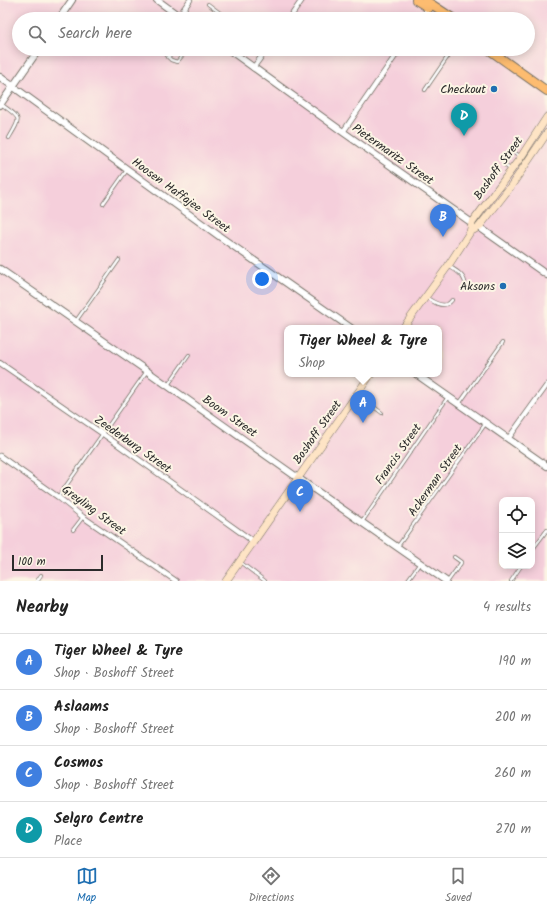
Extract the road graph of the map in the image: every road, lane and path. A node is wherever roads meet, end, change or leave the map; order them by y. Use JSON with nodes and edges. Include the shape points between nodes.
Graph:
{"nodes":[{"id":1,"x":72,"y":0,"type":"edge"},
{"id":2,"x":157,"y":0,"type":"edge"},
{"id":3,"x":190,"y":0,"type":"edge"},
{"id":4,"x":302,"y":0,"type":"edge"},
{"id":5,"x":416,"y":0,"type":"edge"},
{"id":6,"x":208,"y":4,"type":"dead end"},
{"id":7,"x":428,"y":4,"type":"edge"},
{"id":8,"x":64,"y":12,"type":"edge"},
{"id":9,"x":172,"y":12,"type":"edge"},
{"id":10,"x":183,"y":12,"type":"edge"},
{"id":11,"x":219,"y":12,"type":"edge"},
{"id":12,"x":293,"y":12,"type":"edge"},
{"id":13,"x":437,"y":12,"type":"edge"},
{"id":14,"x":442,"y":12,"type":"edge"},
{"id":15,"x":34,"y":56,"type":"edge"},
{"id":16,"x":182,"y":56,"type":"edge"},
{"id":17,"x":237,"y":56,"type":"edge"},
{"id":18,"x":262,"y":56,"type":"edge"},
{"id":19,"x":395,"y":56,"type":"edge"},
{"id":20,"x":448,"y":56,"type":"edge"},
{"id":21,"x":498,"y":56,"type":"edge"},
{"id":22,"x":507,"y":56,"type":"edge"},
{"id":23,"x":168,"y":57,"type":"edge"},
{"id":24,"x":253,"y":68,"type":"junction"},
{"id":25,"x":0,"y":77,"type":"edge"},
{"id":26,"x":547,"y":84,"type":"edge"},
{"id":27,"x":13,"y":86,"type":"junction"},
{"id":28,"x":425,"y":90,"type":"dead end"},
{"id":29,"x":547,"y":91,"type":"edge"},
{"id":30,"x":0,"y":104,"type":"edge"},
{"id":31,"x":547,"y":117,"type":"edge"},
{"id":32,"x":343,"y":132,"type":"junction"},
{"id":33,"x":547,"y":133,"type":"edge"},
{"id":34,"x":9,"y":138,"type":"dead end"},
{"id":35,"x":512,"y":151,"type":"dead end"},
{"id":36,"x":521,"y":156,"type":"junction"},
{"id":37,"x":127,"y":169,"type":"junction"},
{"id":38,"x":103,"y":204,"type":"dead end"},
{"id":39,"x":475,"y":225,"type":"junction"},
{"id":40,"x":119,"y":260,"type":"dead end"},
{"id":41,"x":448,"y":266,"type":"junction"},
{"id":42,"x":0,"y":268,"type":"edge"},
{"id":43,"x":547,"y":275,"type":"edge"},
{"id":44,"x":465,"y":282,"type":"dead end"},
{"id":45,"x":425,"y":297,"type":"junction"},
{"id":46,"x":452,"y":300,"type":"dead end"},
{"id":47,"x":76,"y":321,"type":"junction"},
{"id":48,"x":347,"y":325,"type":"edge"},
{"id":49,"x":405,"y":325,"type":"edge"},
{"id":50,"x":503,"y":342,"type":"dead end"},
{"id":51,"x":189,"y":355,"type":"dead end"},
{"id":52,"x":0,"y":363,"type":"edge"},
{"id":53,"x":147,"y":371,"type":"junction"},
{"id":54,"x":369,"y":377,"type":"edge"},
{"id":55,"x":420,"y":377,"type":"edge"},
{"id":56,"x":168,"y":385,"type":"junction"},
{"id":57,"x":547,"y":385,"type":"edge"},
{"id":58,"x":357,"y":394,"type":"junction"},
{"id":59,"x":448,"y":397,"type":"junction"},
{"id":60,"x":459,"y":404,"type":"junction"},
{"id":61,"x":382,"y":413,"type":"dead end"},
{"id":62,"x":486,"y":423,"type":"junction"},
{"id":63,"x":103,"y":434,"type":"junction"},
{"id":64,"x":508,"y":439,"type":"junction"},
{"id":65,"x":0,"y":456,"type":"edge"},
{"id":66,"x":547,"y":466,"type":"edge"},
{"id":67,"x":298,"y":478,"type":"junction"},
{"id":68,"x":58,"y":497,"type":"junction"},
{"id":69,"x":83,"y":516,"type":"junction"},
{"id":70,"x":362,"y":522,"type":"junction"},
{"id":71,"x":73,"y":530,"type":"dead end"},
{"id":72,"x":547,"y":530,"type":"edge"},
{"id":73,"x":254,"y":542,"type":"junction"},
{"id":74,"x":535,"y":546,"type":"edge"},
{"id":75,"x":398,"y":547,"type":"junction"},
{"id":76,"x":454,"y":557,"type":"dead end"},
{"id":77,"x":240,"y":562,"type":"junction"},
{"id":78,"x":420,"y":563,"type":"junction"},
{"id":79,"x":520,"y":569,"type":"edge"},
{"id":80,"x":41,"y":575,"type":"dead end"},
{"id":81,"x":37,"y":581,"type":"edge"},
{"id":82,"x":176,"y":581,"type":"edge"},
{"id":83,"x":226,"y":581,"type":"edge"},
{"id":84,"x":265,"y":581,"type":"edge"},
{"id":85,"x":407,"y":581,"type":"edge"},
{"id":86,"x":447,"y":581,"type":"edge"},
{"id":87,"x":511,"y":581,"type":"edge"}],
"edges":[{"from":1,"to":8,"type":"street"},
{"from":2,"to":9,"type":"street"},
{"from":3,"to":10,"type":"street"},
{"from":4,"to":12,"type":"street"},
{"from":5,"to":7,"type":"main road"},
{"from":6,"to":11,"type":"lane"},
{"from":7,"to":13,"type":"main road"},
{"from":7,"to":14,"type":"main road"},
{"from":15,"to":27,"type":"street"},
{"from":16,"to":23,"type":"lane","via":[[177,62]]},
{"from":17,"to":24,"type":"street","name":"Pietermaritz Street"},
{"from":18,"to":24,"type":"street"},
{"from":19,"to":32,"type":"street"},
{"from":20,"to":28,"type":"lane"},
{"from":21,"to":29,"type":"main road"},
{"from":22,"to":26,"type":"main road"},
{"from":24,"to":32,"type":"street","name":"Pietermaritz Street"},
{"from":25,"to":27,"type":"street","name":"Hoosen Haffajee Street"},
{"from":27,"to":30,"type":"street"},
{"from":27,"to":37,"type":"street","name":"Hoosen Haffajee Street"},
{"from":30,"to":34,"type":"lane","via":[[18,118],[18,124]]},
{"from":31,"to":36,"type":"main road","name":"Boshoff Street"},
{"from":32,"to":39,"type":"street","name":"Pietermaritz Street"},
{"from":33,"to":39,"type":"main road","name":"Boshoff Street","via":[[511,186]]},
{"from":35,"to":36,"type":"lane"},
{"from":36,"to":39,"type":"main road","name":"Boshoff Street","via":[[508,168]]},
{"from":37,"to":38,"type":"lane"},
{"from":37,"to":48,"type":"street","name":"Hoosen Haffajee Street"},
{"from":39,"to":41,"type":"main road","name":"Boshoff Street"},
{"from":39,"to":43,"type":"street","name":"Pietermaritz Street"},
{"from":40,"to":47,"type":"lane"},
{"from":41,"to":44,"type":"lane","via":[[461,274]]},
{"from":41,"to":45,"type":"main road","name":"Boshoff Street"},
{"from":42,"to":47,"type":"street","name":"Boom Street"},
{"from":45,"to":46,"type":"lane","via":[[441,305]]},
{"from":45,"to":49,"type":"main road","name":"Boshoff Street"},
{"from":47,"to":53,"type":"street","name":"Boom Street"},
{"from":50,"to":60,"type":"lane"},
{"from":51,"to":56,"type":"lane"},
{"from":52,"to":63,"type":"street","name":"Zeederburg Street"},
{"from":53,"to":56,"type":"street","name":"Boom Street"},
{"from":53,"to":63,"type":"lane"},
{"from":54,"to":58,"type":"main road","name":"Boshoff Street"},
{"from":55,"to":59,"type":"street"},
{"from":56,"to":67,"type":"street","name":"Boom Street"},
{"from":57,"to":64,"type":"street"},
{"from":58,"to":61,"type":"lane"},
{"from":58,"to":67,"type":"main road","name":"Boshoff Street"},
{"from":59,"to":60,"type":"street"},
{"from":59,"to":70,"type":"lane","name":"Francis Street"},
{"from":60,"to":62,"type":"street"},
{"from":62,"to":64,"type":"street"},
{"from":62,"to":75,"type":"lane","name":"Ackerman Street"},
{"from":63,"to":68,"type":"lane"},
{"from":63,"to":73,"type":"street","name":"Zeederburg Street"},
{"from":64,"to":66,"type":"street"},
{"from":65,"to":68,"type":"street","name":"Greyling Street"},
{"from":67,"to":70,"type":"street","name":"Boom Street"},
{"from":67,"to":73,"type":"main road","name":"Boshoff Street"},
{"from":68,"to":69,"type":"street","name":"Greyling Street"},
{"from":69,"to":71,"type":"lane"},
{"from":69,"to":82,"type":"street","name":"Greyling Street"},
{"from":70,"to":75,"type":"street","name":"Boom Street"},
{"from":72,"to":74,"type":"lane"},
{"from":73,"to":77,"type":"main road","name":"Boshoff Street"},
{"from":75,"to":78,"type":"street","name":"Boom Street"},
{"from":76,"to":86,"type":"lane","via":[[461,563]]},
{"from":77,"to":83,"type":"main road","name":"Boshoff Street"},
{"from":77,"to":84,"type":"lane"},
{"from":78,"to":85,"type":"lane"},
{"from":78,"to":86,"type":"street","name":"Boom Street"},
{"from":79,"to":87,"type":"lane"},
{"from":80,"to":81,"type":"lane"}]}
